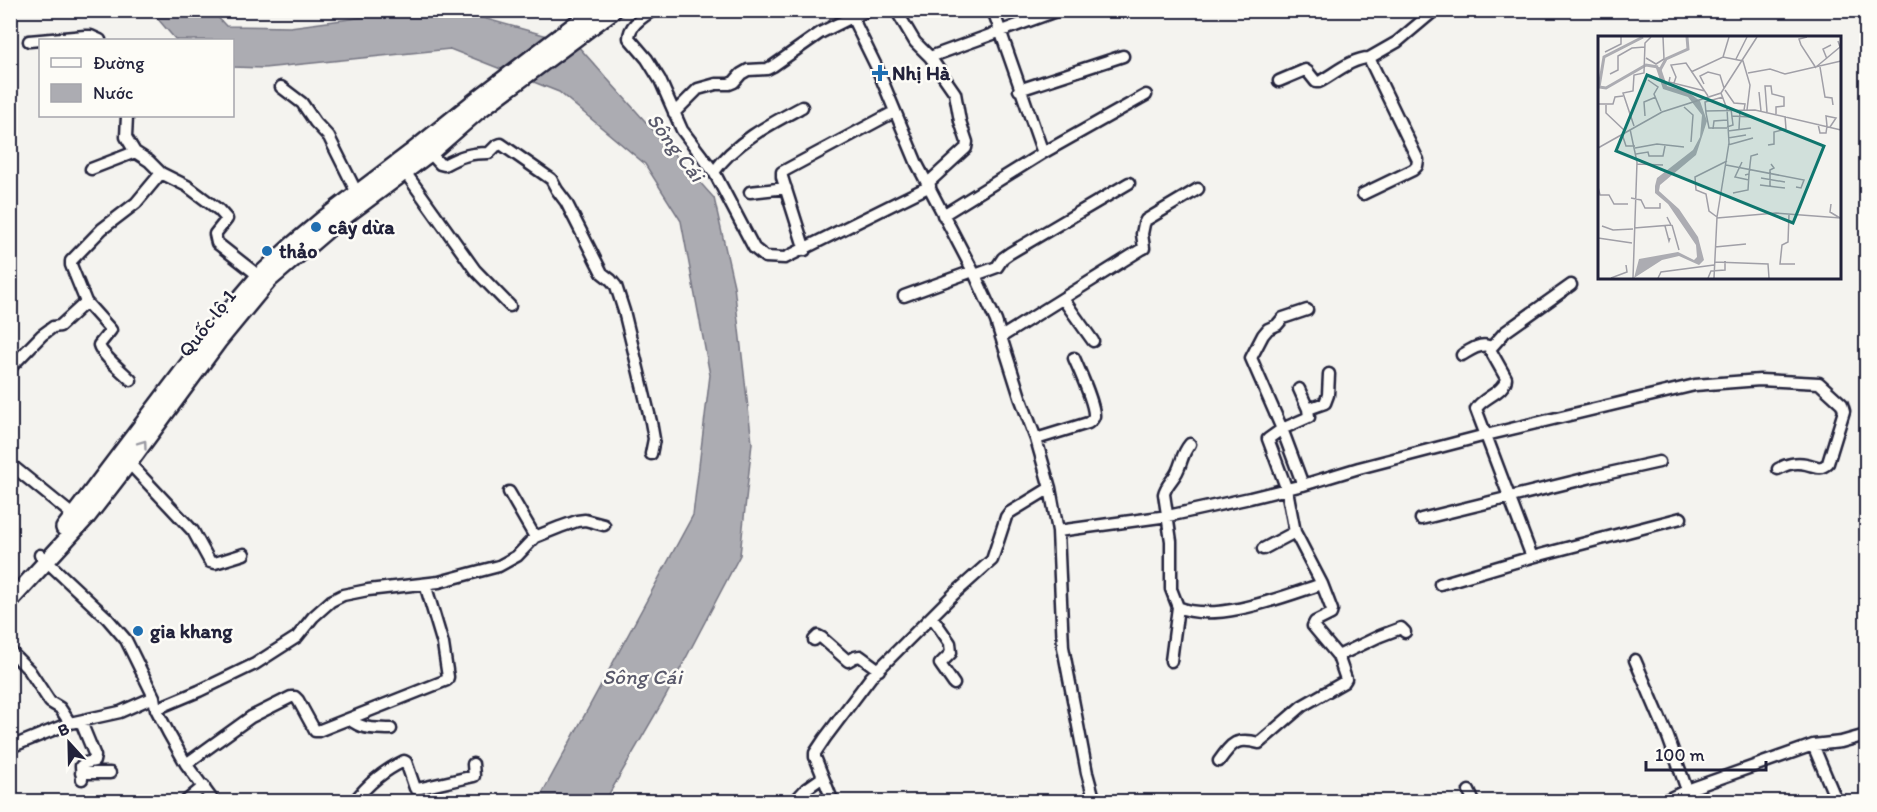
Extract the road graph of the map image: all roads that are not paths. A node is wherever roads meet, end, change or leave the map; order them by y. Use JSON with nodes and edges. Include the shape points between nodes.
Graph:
{"nodes":[{"id":1,"x":594,"y":10,"type":"edge"},
{"id":2,"x":614,"y":10,"type":"edge"},
{"id":3,"x":653,"y":10,"type":"edge"},
{"id":4,"x":870,"y":10,"type":"edge"},
{"id":5,"x":896,"y":10,"type":"edge"},
{"id":6,"x":993,"y":10,"type":"edge"},
{"id":7,"x":1059,"y":10,"type":"edge"},
{"id":8,"x":1435,"y":10,"type":"edge"},
{"id":9,"x":849,"y":14,"type":"edge"},
{"id":10,"x":1000,"y":32,"type":"junction"},
{"id":11,"x":51,"y":39,"type":"edge"},
{"id":12,"x":98,"y":39,"type":"edge"},
{"id":13,"x":39,"y":40,"type":"edge"},
{"id":14,"x":28,"y":41,"type":"dead end"},
{"id":15,"x":1123,"y":56,"type":"dead end"},
{"id":16,"x":930,"y":57,"type":"junction"},
{"id":17,"x":1369,"y":58,"type":"junction"},
{"id":18,"x":1279,"y":81,"type":"dead end"},
{"id":19,"x":281,"y":87,"type":"dead end"},
{"id":20,"x":1019,"y":90,"type":"junction"},
{"id":21,"x":1146,"y":95,"type":"dead end"},
{"id":22,"x":802,"y":107,"type":"dead end"},
{"id":23,"x":474,"y":108,"type":"junction"},
{"id":24,"x":894,"y":112,"type":"junction"},
{"id":25,"x":674,"y":113,"type":"junction"},
{"id":26,"x":127,"y":117,"type":"edge"},
{"id":27,"x":135,"y":152,"type":"junction"},
{"id":28,"x":430,"y":153,"type":"junction"},
{"id":29,"x":1043,"y":153,"type":"junction"},
{"id":30,"x":91,"y":169,"type":"dead end"},
{"id":31,"x":161,"y":172,"type":"junction"},
{"id":32,"x":405,"y":172,"type":"junction"},
{"id":33,"x":714,"y":172,"type":"junction"},
{"id":34,"x":1129,"y":183,"type":"dead end"},
{"id":35,"x":929,"y":184,"type":"junction"},
{"id":36,"x":786,"y":188,"type":"junction"},
{"id":37,"x":1198,"y":189,"type":"dead end"},
{"id":38,"x":750,"y":192,"type":"dead end"},
{"id":39,"x":357,"y":193,"type":"junction"},
{"id":40,"x":1363,"y":194,"type":"dead end"},
{"id":41,"x":943,"y":215,"type":"junction"},
{"id":42,"x":805,"y":250,"type":"junction"},
{"id":43,"x":974,"y":273,"type":"junction"},
{"id":44,"x":259,"y":276,"type":"junction"},
{"id":45,"x":1571,"y":285,"type":"dead end"},
{"id":46,"x":904,"y":296,"type":"dead end"},
{"id":47,"x":1063,"y":299,"type":"junction"},
{"id":48,"x":86,"y":302,"type":"junction"},
{"id":49,"x":510,"y":306,"type":"dead end"},
{"id":50,"x":1307,"y":310,"type":"dead end"},
{"id":51,"x":1001,"y":337,"type":"junction"},
{"id":52,"x":1093,"y":341,"type":"dead end"},
{"id":53,"x":1490,"y":349,"type":"junction"},
{"id":54,"x":1462,"y":355,"type":"dead end"},
{"id":55,"x":1074,"y":358,"type":"dead end"},
{"id":56,"x":10,"y":368,"type":"edge"},
{"id":57,"x":1329,"y":374,"type":"dead end"},
{"id":58,"x":131,"y":380,"type":"dead end"},
{"id":59,"x":1299,"y":389,"type":"dead end"},
{"id":60,"x":1308,"y":409,"type":"junction"},
{"id":61,"x":1282,"y":429,"type":"junction"},
{"id":62,"x":1486,"y":435,"type":"junction"},
{"id":63,"x":1036,"y":439,"type":"junction"},
{"id":64,"x":1190,"y":444,"type":"dead end"},
{"id":65,"x":651,"y":454,"type":"dead end"},
{"id":66,"x":1659,"y":462,"type":"dead end"},
{"id":67,"x":129,"y":463,"type":"junction"},
{"id":68,"x":10,"y":465,"type":"edge"},
{"id":69,"x":1778,"y":470,"type":"dead end"},
{"id":70,"x":1303,"y":486,"type":"junction"},
{"id":71,"x":1050,"y":488,"type":"junction"},
{"id":72,"x":1287,"y":490,"type":"junction"},
{"id":73,"x":509,"y":492,"type":"dead end"},
{"id":74,"x":1510,"y":498,"type":"junction"},
{"id":75,"x":74,"y":516,"type":"junction"},
{"id":76,"x":1168,"y":516,"type":"junction"},
{"id":77,"x":1680,"y":518,"type":"dead end"},
{"id":78,"x":1421,"y":519,"type":"dead end"},
{"id":79,"x":604,"y":525,"type":"dead end"},
{"id":80,"x":1058,"y":531,"type":"junction"},
{"id":81,"x":1295,"y":532,"type":"junction"},
{"id":82,"x":535,"y":537,"type":"junction"},
{"id":83,"x":1263,"y":549,"type":"dead end"},
{"id":84,"x":244,"y":554,"type":"dead end"},
{"id":85,"x":1532,"y":557,"type":"junction"},
{"id":86,"x":43,"y":558,"type":"junction"},
{"id":87,"x":425,"y":584,"type":"junction"},
{"id":88,"x":1322,"y":584,"type":"junction"},
{"id":89,"x":1440,"y":584,"type":"dead end"},
{"id":90,"x":10,"y":587,"type":"edge"},
{"id":91,"x":10,"y":601,"type":"edge"},
{"id":92,"x":1178,"y":608,"type":"junction"},
{"id":93,"x":932,"y":616,"type":"junction"},
{"id":94,"x":1405,"y":632,"type":"dead end"},
{"id":95,"x":814,"y":640,"type":"dead end"},
{"id":96,"x":10,"y":651,"type":"edge"},
{"id":97,"x":1338,"y":656,"type":"junction"},
{"id":98,"x":1635,"y":660,"type":"dead end"},
{"id":99,"x":1171,"y":661,"type":"dead end"},
{"id":100,"x":879,"y":670,"type":"junction"},
{"id":101,"x":954,"y":684,"type":"dead end"},
{"id":102,"x":154,"y":697,"type":"junction"},
{"id":103,"x":156,"y":709,"type":"junction"},
{"id":104,"x":349,"y":719,"type":"junction"},
{"id":105,"x":76,"y":722,"type":"junction"},
{"id":106,"x":391,"y":729,"type":"dead end"},
{"id":107,"x":1866,"y":735,"type":"edge"},
{"id":108,"x":1813,"y":745,"type":"junction"},
{"id":109,"x":13,"y":746,"type":"dead end"},
{"id":110,"x":1219,"y":761,"type":"dead end"},
{"id":111,"x":186,"y":764,"type":"junction"},
{"id":112,"x":473,"y":764,"type":"dead end"},
{"id":113,"x":110,"y":773,"type":"dead end"},
{"id":114,"x":823,"y":777,"type":"junction"},
{"id":115,"x":204,"y":786,"type":"junction"},
{"id":116,"x":1688,"y":790,"type":"junction"},
{"id":117,"x":184,"y":801,"type":"edge"},
{"id":118,"x":214,"y":801,"type":"edge"},
{"id":119,"x":354,"y":801,"type":"edge"},
{"id":120,"x":794,"y":801,"type":"edge"},
{"id":121,"x":833,"y":801,"type":"edge"},
{"id":122,"x":1095,"y":801,"type":"edge"},
{"id":123,"x":1662,"y":801,"type":"edge"},
{"id":124,"x":1837,"y":801,"type":"edge"}],
"edges":[{"from":1,"to":23,"type":"highway"},
{"from":2,"to":23,"type":"highway"},
{"from":3,"to":25,"type":"street","via":[[632,27],[629,38],[660,80]]},
{"from":4,"to":9,"type":"street"},
{"from":5,"to":16,"type":"street","via":[[915,42]]},
{"from":6,"to":10,"type":"street"},
{"from":7,"to":10,"type":"street"},
{"from":8,"to":17,"type":"street","via":[[1397,42]]},
{"from":9,"to":24,"type":"street"},
{"from":9,"to":25,"type":"street","via":[[767,69],[748,70],[729,84],[698,89]]},
{"from":10,"to":16,"type":"street"},
{"from":10,"to":20,"type":"street"},
{"from":11,"to":12,"type":"street"},
{"from":13,"to":14,"type":"street"},
{"from":15,"to":20,"type":"street"},
{"from":16,"to":35,"type":"street","via":[[955,93],[967,142],[966,148]]},
{"from":17,"to":18,"type":"street","via":[[1319,82],[1306,70]]},
{"from":17,"to":40,"type":"street","via":[[1418,160],[1413,170]]},
{"from":19,"to":39,"type":"street","via":[[302,103],[329,136]]},
{"from":20,"to":29,"type":"street"},
{"from":21,"to":29,"type":"street"},
{"from":22,"to":33,"type":"street","via":[[753,135]]},
{"from":23,"to":28,"type":"highway","name":"Quốc lộ 1"},
{"from":23,"to":39,"type":"highway","name":"Quốc lộ 1"},
{"from":24,"to":35,"type":"street"},
{"from":24,"to":36,"type":"street","via":[[782,172]]},
{"from":25,"to":33,"type":"street"},
{"from":26,"to":27,"type":"street","via":[[126,136]]},
{"from":27,"to":30,"type":"street"},
{"from":27,"to":31,"type":"street"},
{"from":28,"to":32,"type":"highway","name":"Quốc lộ 1"},
{"from":28,"to":65,"type":"street","via":[[444,165],[475,152],[489,153],[501,144],[551,179],[602,273],[615,286],[651,422]]},
{"from":29,"to":41,"type":"street"},
{"from":31,"to":44,"type":"street","via":[[187,186],[224,215],[226,221],[215,234],[217,243]]},
{"from":31,"to":48,"type":"street","via":[[136,203],[102,229],[71,261]]},
{"from":32,"to":49,"type":"street","via":[[475,270]]},
{"from":67,"to":32,"type":"highway","name":"Quốc lộ 1","one_way":true,"via":[[197,369],[269,280],[332,226]]},
{"from":33,"to":42,"type":"street","via":[[759,253],[786,258]]},
{"from":34,"to":43,"type":"street","via":[[1010,253],[997,267]]},
{"from":35,"to":41,"type":"street"},
{"from":35,"to":42,"type":"street"},
{"from":36,"to":38,"type":"street"},
{"from":36,"to":42,"type":"street"},
{"from":37,"to":47,"type":"street","via":[[1146,219],[1144,248]]},
{"from":39,"to":44,"type":"highway","name":"Quốc lộ 1"},
{"from":41,"to":43,"type":"street"},
{"from":43,"to":46,"type":"street"},
{"from":43,"to":51,"type":"street"},
{"from":44,"to":75,"type":"highway","name":"Quốc lộ 1"},
{"from":45,"to":53,"type":"street","via":[[1505,332]]},
{"from":47,"to":51,"type":"street"},
{"from":47,"to":52,"type":"street"},
{"from":48,"to":56,"type":"street","via":[[60,326],[42,335]]},
{"from":48,"to":58,"type":"street","via":[[111,330],[99,345],[101,351]]},
{"from":50,"to":61,"type":"street","via":[[1283,318],[1268,329],[1251,358]]},
{"from":51,"to":63,"type":"street"},
{"from":53,"to":54,"type":"street","via":[[1484,344]]},
{"from":53,"to":62,"type":"street","via":[[1506,382],[1476,407]]},
{"from":55,"to":63,"type":"street","via":[[1091,401],[1093,419]]},
{"from":57,"to":60,"type":"street","via":[[1325,404]]},
{"from":59,"to":60,"type":"street"},
{"from":60,"to":61,"type":"street","via":[[1309,417]]},
{"from":61,"to":70,"type":"street"},
{"from":61,"to":72,"type":"street","via":[[1268,439]]},
{"from":62,"to":69,"type":"street","via":[[1695,386],[1760,380],[1819,383],[1842,404],[1844,411],[1828,463],[1817,468],[1786,465]]},
{"from":62,"to":70,"type":"street"},
{"from":62,"to":74,"type":"street"},
{"from":63,"to":71,"type":"street"},
{"from":64,"to":76,"type":"street","via":[[1165,490]]},
{"from":66,"to":74,"type":"street"},
{"from":67,"to":84,"type":"street","via":[[193,531],[210,562]]},
{"from":67,"to":86,"type":"highway","name":"Quốc lộ 1","via":[[88,516]]},
{"from":68,"to":75,"type":"street"},
{"from":70,"to":72,"type":"street"},
{"from":71,"to":80,"type":"street"},
{"from":71,"to":93,"type":"street","via":[[1009,513],[992,560]]},
{"from":72,"to":76,"type":"street"},
{"from":72,"to":81,"type":"street"},
{"from":73,"to":82,"type":"street"},
{"from":74,"to":78,"type":"street"},
{"from":74,"to":85,"type":"street"},
{"from":75,"to":86,"type":"highway","name":"Quốc lộ 1"},
{"from":76,"to":80,"type":"street"},
{"from":76,"to":92,"type":"street","via":[[1171,589]]},
{"from":77,"to":85,"type":"street"},
{"from":79,"to":82,"type":"street","via":[[578,520]]},
{"from":80,"to":122,"type":"street","via":[[1063,647]]},
{"from":81,"to":83,"type":"street"},
{"from":81,"to":88,"type":"street"},
{"from":82,"to":87,"type":"street","via":[[517,556],[499,566]]},
{"from":85,"to":89,"type":"street"},
{"from":86,"to":90,"type":"highway","name":"Quốc lộ 1"},
{"from":86,"to":91,"type":"highway","name":"Quốc lộ 1"},
{"from":86,"to":102,"type":"street","via":[[126,640]]},
{"from":87,"to":103,"type":"street","via":[[343,595],[322,609],[297,637],[255,664]]},
{"from":87,"to":104,"type":"street","via":[[443,644],[447,680]]},
{"from":88,"to":92,"type":"street","via":[[1264,603],[1204,614]]},
{"from":88,"to":97,"type":"street","via":[[1332,612],[1313,626]]},
{"from":92,"to":99,"type":"street"},
{"from":93,"to":100,"type":"street"},
{"from":93,"to":101,"type":"street","via":[[950,644],[951,653],[940,664]]},
{"from":94,"to":97,"type":"street","via":[[1401,628]]},
{"from":95,"to":100,"type":"street","via":[[818,636],[848,661],[860,656]]},
{"from":96,"to":105,"type":"street","via":[[29,670],[50,702]]},
{"from":97,"to":110,"type":"street","via":[[1346,675],[1344,682],[1302,706],[1259,743],[1246,739],[1234,743]]},
{"from":98,"to":116,"type":"street"},
{"from":100,"to":114,"type":"street","via":[[815,753]]},
{"from":102,"to":103,"type":"street"},
{"from":102,"to":105,"type":"street","via":[[120,712]]},
{"from":103,"to":111,"type":"street"},
{"from":104,"to":106,"type":"street","via":[[358,726]]},
{"from":104,"to":111,"type":"street","via":[[316,732],[298,700],[291,697],[251,717]]},
{"from":105,"to":109,"type":"street"},
{"from":105,"to":113,"type":"street","via":[[95,756],[94,761],[81,766],[82,776]]},
{"from":107,"to":108,"type":"street"},
{"from":108,"to":116,"type":"street"},
{"from":108,"to":124,"type":"street"},
{"from":111,"to":115,"type":"street"},
{"from":112,"to":119,"type":"street","via":[[474,776],[417,789],[404,761],[385,772]]},
{"from":114,"to":120,"type":"street"},
{"from":114,"to":121,"type":"street"},
{"from":115,"to":117,"type":"street"},
{"from":115,"to":118,"type":"street"},
{"from":116,"to":123,"type":"street"}]}
